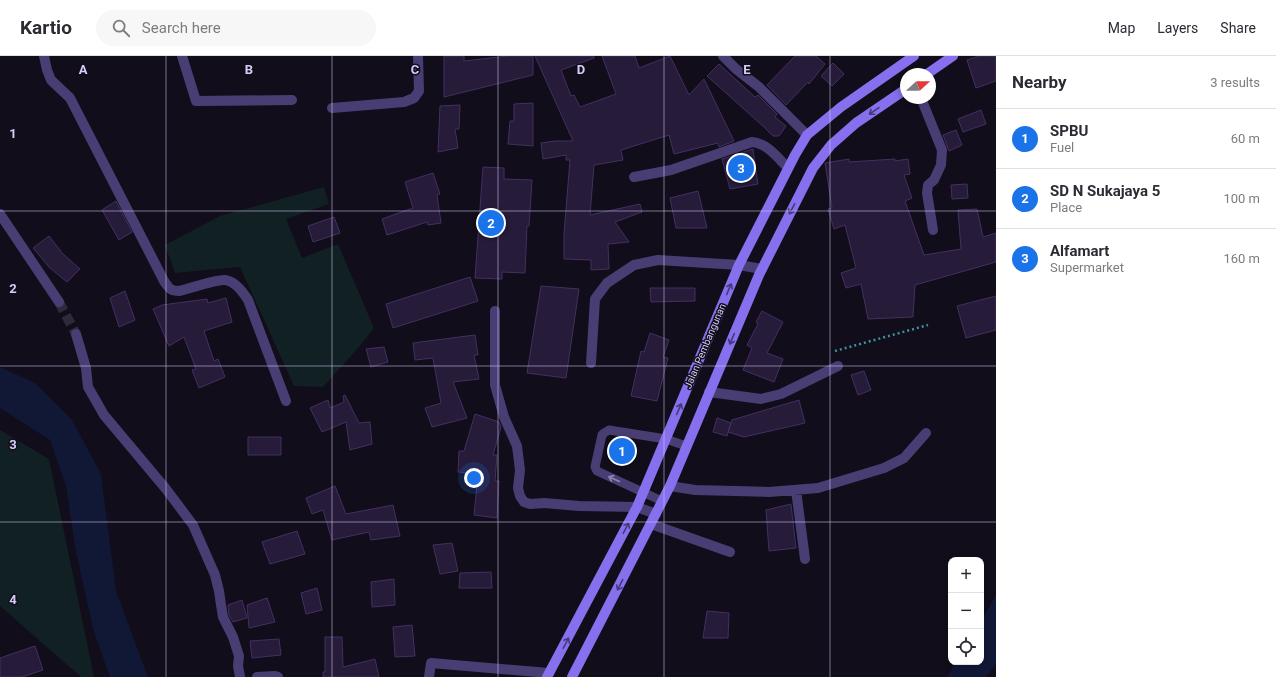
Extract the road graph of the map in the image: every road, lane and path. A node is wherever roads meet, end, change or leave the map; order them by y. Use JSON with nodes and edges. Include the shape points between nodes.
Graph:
{"nodes":[{"id":1,"x":44,"y":56,"type":"edge"},
{"id":2,"x":182,"y":56,"type":"edge"},
{"id":3,"x":418,"y":56,"type":"edge"},
{"id":4,"x":723,"y":56,"type":"edge"},
{"id":5,"x":914,"y":56,"type":"edge"},
{"id":6,"x":953,"y":56,"type":"edge"},
{"id":7,"x":936,"y":68,"type":"edge"},
{"id":8,"x":900,"y":93,"type":"edge"},
{"id":9,"x":292,"y":100,"type":"dead end"},
{"id":10,"x":923,"y":104,"type":"edge"},
{"id":11,"x":332,"y":108,"type":"dead end"},
{"id":12,"x":807,"y":135,"type":"junction"},
{"id":13,"x":788,"y":168,"type":"junction"},
{"id":14,"x":634,"y":177,"type":"dead end"},
{"id":15,"x":0,"y":214,"type":"edge"},
{"id":16,"x":933,"y":230,"type":"dead end"},
{"id":17,"x":739,"y":266,"type":"junction"},
{"id":18,"x":762,"y":269,"type":"junction"},
{"id":19,"x":59,"y":302,"type":"tunnel mouth"},
{"id":20,"x":495,"y":312,"type":"dead end"},
{"id":21,"x":928,"y":325,"type":"dead end"},
{"id":22,"x":76,"y":334,"type":"tunnel mouth"},
{"id":23,"x":591,"y":363,"type":"dead end"},
{"id":24,"x":838,"y":366,"type":"joint"},
{"id":25,"x":709,"y":392,"type":"junction"},
{"id":26,"x":286,"y":401,"type":"dead end"},
{"id":27,"x":926,"y":433,"type":"dead end"},
{"id":28,"x":666,"y":439,"type":"junction"},
{"id":29,"x":686,"y":446,"type":"junction"},
{"id":30,"x":670,"y":486,"type":"junction"},
{"id":31,"x":796,"y":490,"type":"junction"},
{"id":32,"x":644,"y":492,"type":"junction"},
{"id":33,"x":662,"y":501,"type":"junction"},
{"id":34,"x":637,"y":506,"type":"junction"},
{"id":35,"x":656,"y":514,"type":"junction"},
{"id":36,"x":651,"y":524,"type":"junction"},
{"id":37,"x":730,"y":552,"type":"dead end"},
{"id":38,"x":805,"y":560,"type":"dead end"},
{"id":39,"x":548,"y":675,"type":"edge"},
{"id":40,"x":240,"y":677,"type":"edge"},
{"id":41,"x":257,"y":677,"type":"edge"},
{"id":42,"x":278,"y":677,"type":"edge"},
{"id":43,"x":428,"y":677,"type":"edge"},
{"id":44,"x":572,"y":677,"type":"edge"}],
"edges":[{"from":1,"to":26,"type":"street","via":[[48,76],[70,98],[164,281],[173,291],[218,280],[235,284],[248,300]]},
{"from":2,"to":9,"type":"street","via":[[196,101]]},
{"from":3,"to":11,"type":"street","via":[[419,91],[414,98],[404,102]]},
{"from":4,"to":12,"type":"street","via":[[759,87]]},
{"from":5,"to":12,"type":"main road","name":"Jalan Pembangunan","via":[[841,107]]},
{"from":6,"to":7,"type":"main road"},
{"from":8,"to":18,"type":"main road","one_way":true,"via":[[831,145],[813,168]]},
{"from":10,"to":16,"type":"street","via":[[942,150],[941,165],[934,180],[928,185]]},
{"from":12,"to":13,"type":"main road","name":"Jalan Pembangunan"},
{"from":13,"to":14,"type":"street","via":[[764,145],[752,142],[671,170]]},
{"from":13,"to":17,"type":"main road","name":"Jalan Pembangunan"},
{"from":15,"to":19,"type":"street"},
{"from":17,"to":18,"type":"street"},
{"from":17,"to":23,"type":"street","via":[[658,260],[634,265],[606,283],[595,300]]},
{"from":28,"to":17,"type":"main road","name":"Jalan Pembangunan","one_way":true},
{"from":18,"to":25,"type":"main road","one_way":true},
{"from":20,"to":34,"type":"street","via":[[495,385],[504,417],[517,446],[520,470],[518,488],[524,502],[579,506]]},
{"from":21,"to":24,"type":"path","via":[[834,352]]},
{"from":22,"to":40,"type":"street","via":[[86,368],[88,387],[104,415],[193,525],[214,575],[220,605],[234,637],[239,656]]},
{"from":24,"to":25,"type":"street","via":[[781,394],[761,400]]},
{"from":25,"to":29,"type":"main road"},
{"from":27,"to":31,"type":"street","via":[[904,458],[884,468],[818,488]]},
{"from":28,"to":29,"type":"lane"},
{"from":28,"to":32,"type":"main road","name":"Jalan Pembangunan"},
{"from":32,"to":28,"type":"lane","one_way":true,"via":[[597,471],[595,467],[602,435],[609,430]]},
{"from":29,"to":30,"type":"main road"},
{"from":30,"to":31,"type":"street","via":[[695,490]]},
{"from":30,"to":33,"type":"main road"},
{"from":31,"to":38,"type":"street"},
{"from":32,"to":33,"type":"lane"},
{"from":32,"to":34,"type":"main road","name":"Jalan Pembangunan"},
{"from":33,"to":35,"type":"main road"},
{"from":34,"to":35,"type":"street"},
{"from":39,"to":34,"type":"main road","name":"Jalan Pembangunan","one_way":true},
{"from":35,"to":36,"type":"main road"},
{"from":36,"to":37,"type":"street"},
{"from":36,"to":44,"type":"main road","one_way":true},
{"from":39,"to":43,"type":"street","via":[[431,663]]},
{"from":41,"to":42,"type":"street"}]}
